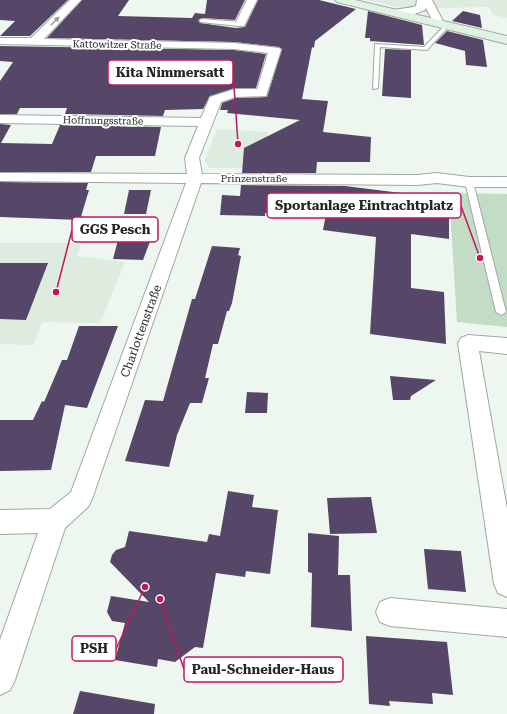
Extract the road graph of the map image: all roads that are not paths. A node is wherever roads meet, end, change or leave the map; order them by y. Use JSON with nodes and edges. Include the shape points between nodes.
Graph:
{"nodes":[{"id":1,"x":76,"y":0,"type":"edge"},
{"id":2,"x":252,"y":0,"type":"edge"},
{"id":3,"x":341,"y":0,"type":"edge"},
{"id":4,"x":422,"y":0,"type":"edge"},
{"id":5,"x":427,"y":0,"type":"edge"},
{"id":6,"x":392,"y":12,"type":"junction"},
{"id":7,"x":202,"y":21,"type":"dead end"},
{"id":8,"x":240,"y":24,"type":"joint"},
{"id":9,"x":443,"y":24,"type":"junction"},
{"id":10,"x":507,"y":40,"type":"edge"},
{"id":11,"x":0,"y":41,"type":"edge"},
{"id":12,"x":34,"y":42,"type":"junction"},
{"id":13,"x":234,"y":46,"type":"joint"},
{"id":14,"x":375,"y":88,"type":"dead end"},
{"id":15,"x":0,"y":119,"type":"edge"},
{"id":16,"x":206,"y":122,"type":"junction"},
{"id":17,"x":0,"y":177,"type":"edge"},
{"id":18,"x":195,"y":178,"type":"junction"},
{"id":19,"x":469,"y":182,"type":"junction"},
{"id":20,"x":507,"y":182,"type":"edge"},
{"id":21,"x":501,"y":312,"type":"dead end"},
{"id":22,"x":507,"y":346,"type":"edge"},
{"id":23,"x":55,"y":521,"type":"junction"},
{"id":24,"x":0,"y":522,"type":"edge"},
{"id":25,"x":507,"y":584,"type":"edge"},
{"id":26,"x":390,"y":612,"type":"dead end"},
{"id":27,"x":507,"y":623,"type":"edge"},
{"id":28,"x":0,"y":680,"type":"edge"}],
"edges":[{"from":12,"to":1,"type":"street","one_way":true},
{"from":2,"to":8,"type":"street"},
{"from":3,"to":6,"type":"street"},
{"from":4,"to":6,"type":"street","via":[[421,8],[415,11]]},
{"from":5,"to":9,"type":"street"},
{"from":6,"to":9,"type":"street"},
{"from":7,"to":8,"type":"lane"},
{"from":9,"to":10,"type":"street"},
{"from":9,"to":14,"type":"lane","via":[[425,49],[377,45]]},
{"from":11,"to":12,"type":"street","name":"Kattowitzer Straße"},
{"from":12,"to":13,"type":"street","name":"Kattowitzer Straße"},
{"from":13,"to":16,"type":"street","name":"Charlottenstraße","via":[[275,50],[262,93],[235,93],[215,100]]},
{"from":15,"to":16,"type":"street","name":"Hoffnungsstraße"},
{"from":16,"to":18,"type":"street","name":"Charlottenstraße","via":[[192,158]]},
{"from":17,"to":18,"type":"street","name":"Prinzenstraße"},
{"from":18,"to":19,"type":"street","name":"Prinzenstraße","via":[[436,178]]},
{"from":18,"to":23,"type":"street","name":"Charlottenstraße","via":[[80,499]]},
{"from":19,"to":20,"type":"street","name":"Prinzenstraße"},
{"from":19,"to":21,"type":"lane"},
{"from":22,"to":25,"type":"street","via":[[468,343]]},
{"from":23,"to":24,"type":"street"},
{"from":23,"to":28,"type":"street","name":"Charlottenstraße"},
{"from":26,"to":27,"type":"street"}]}
